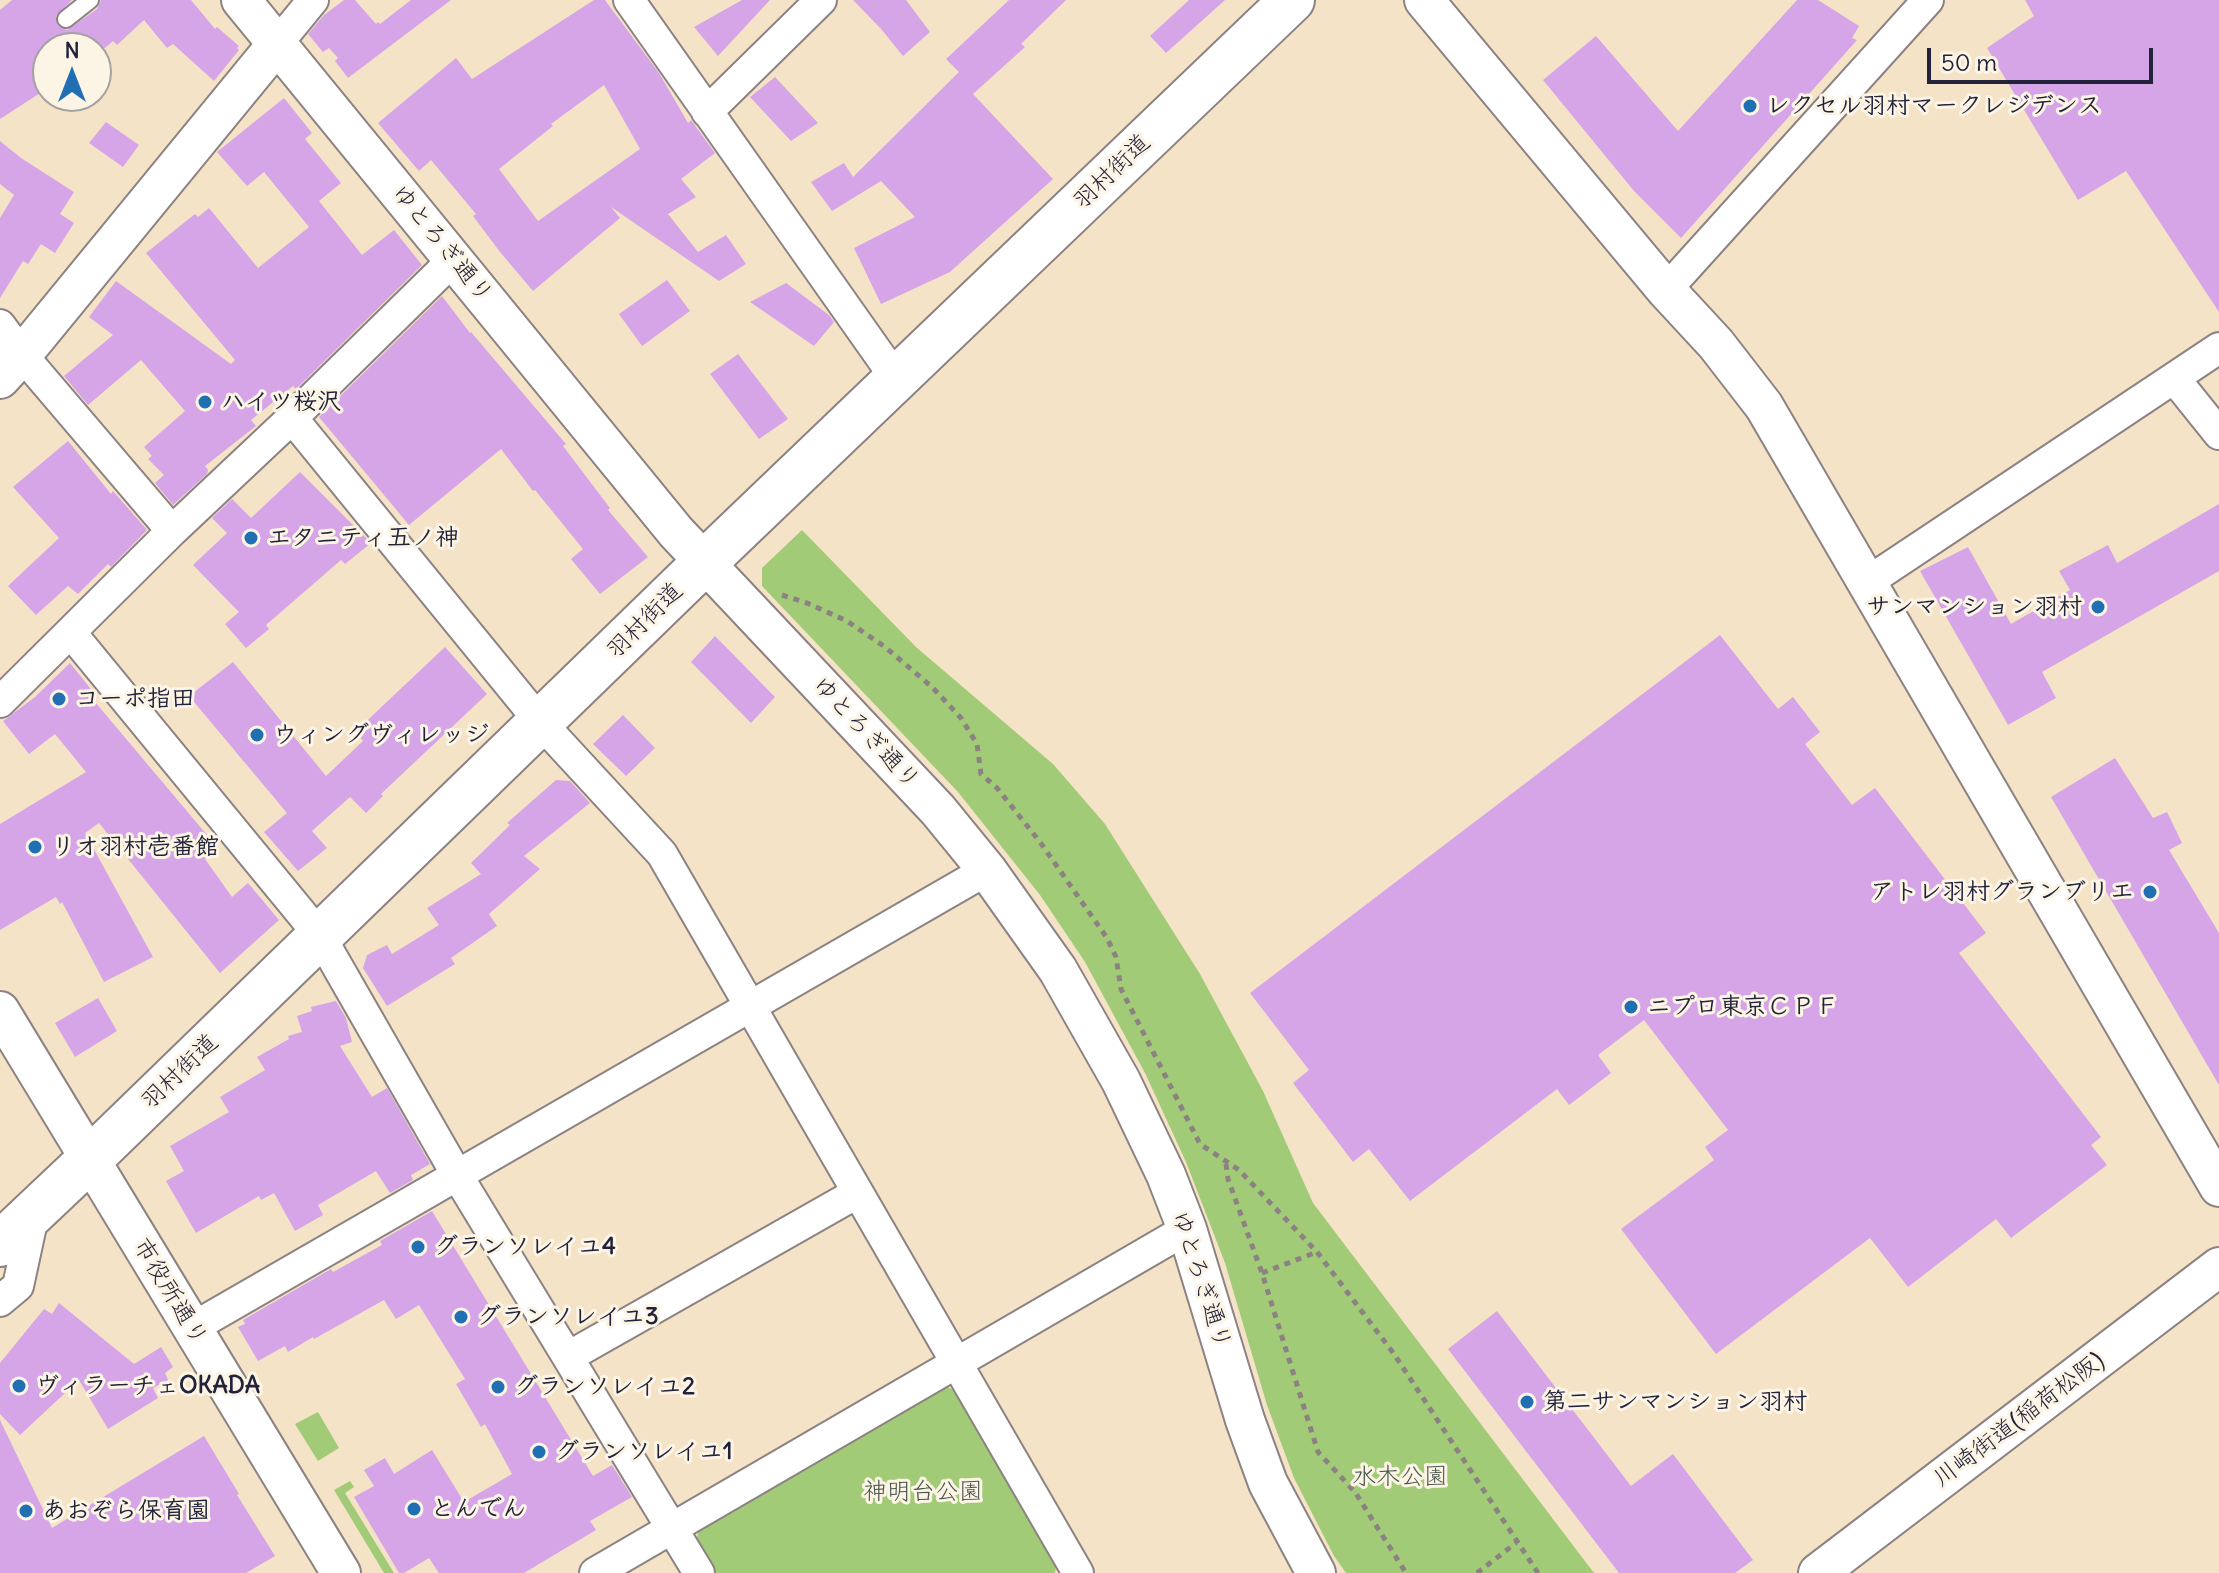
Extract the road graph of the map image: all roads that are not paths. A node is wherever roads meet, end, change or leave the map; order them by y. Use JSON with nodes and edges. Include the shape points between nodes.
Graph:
{"nodes":[{"id":1,"x":90,"y":0,"type":"edge"},
{"id":2,"x":241,"y":0,"type":"edge"},
{"id":3,"x":313,"y":0,"type":"edge"},
{"id":4,"x":629,"y":0,"type":"edge"},
{"id":5,"x":821,"y":0,"type":"edge"},
{"id":6,"x":1292,"y":0,"type":"edge"},
{"id":7,"x":1424,"y":0,"type":"edge"},
{"id":8,"x":1928,"y":0,"type":"edge"},
{"id":9,"x":66,"y":19,"type":"dead end"},
{"id":10,"x":277,"y":44,"type":"junction"},
{"id":11,"x":707,"y":112,"type":"junction"},
{"id":12,"x":454,"y":259,"type":"junction"},
{"id":13,"x":1666,"y":290,"type":"junction"},
{"id":14,"x":0,"y":325,"type":"edge"},
{"id":15,"x":2219,"y":348,"type":"edge"},
{"id":16,"x":11,"y":367,"type":"edge"},
{"id":17,"x":2174,"y":378,"type":"junction"},
{"id":18,"x":897,"y":380,"type":"junction"},
{"id":19,"x":292,"y":418,"type":"junction"},
{"id":20,"x":2219,"y":434,"type":"edge"},
{"id":21,"x":172,"y":531,"type":"junction"},
{"id":22,"x":704,"y":563,"type":"junction"},
{"id":23,"x":1866,"y":583,"type":"junction"},
{"id":24,"x":71,"y":633,"type":"junction"},
{"id":25,"x":0,"y":702,"type":"edge"},
{"id":26,"x":541,"y":723,"type":"junction"},
{"id":27,"x":987,"y":870,"type":"junction"},
{"id":28,"x":320,"y":936,"type":"junction"},
{"id":29,"x":750,"y":1007,"type":"junction"},
{"id":30,"x":0,"y":1011,"type":"edge"},
{"id":31,"x":89,"y":1160,"type":"junction"},
{"id":32,"x":457,"y":1175,"type":"junction"},
{"id":33,"x":2219,"y":1187,"type":"edge"},
{"id":34,"x":857,"y":1193,"type":"junction"},
{"id":35,"x":34,"y":1212,"type":"junction"},
{"id":36,"x":1187,"y":1229,"type":"junction"},
{"id":37,"x":0,"y":1244,"type":"edge"},
{"id":38,"x":2219,"y":1267,"type":"edge"},
{"id":39,"x":0,"y":1301,"type":"edge"},
{"id":40,"x":192,"y":1328,"type":"junction"},
{"id":41,"x":568,"y":1357,"type":"junction"},
{"id":42,"x":956,"y":1363,"type":"junction"},
{"id":43,"x":672,"y":1528,"type":"junction"},
{"id":44,"x":341,"y":1573,"type":"edge"},
{"id":45,"x":595,"y":1573,"type":"edge"},
{"id":46,"x":699,"y":1573,"type":"edge"},
{"id":47,"x":1078,"y":1573,"type":"edge"},
{"id":48,"x":1316,"y":1573,"type":"edge"},
{"id":49,"x":1818,"y":1573,"type":"edge"}],
"edges":[{"from":1,"to":9,"type":"lane"},
{"from":2,"to":10,"type":"street","name":"ゆとろぎ通り"},
{"from":3,"to":10,"type":"street"},
{"from":4,"to":11,"type":"street"},
{"from":5,"to":11,"type":"street"},
{"from":6,"to":18,"type":"main road","name":"羽村街道"},
{"from":7,"to":13,"type":"street"},
{"from":8,"to":13,"type":"street"},
{"from":10,"to":12,"type":"street","name":"ゆとろぎ通り"},
{"from":10,"to":16,"type":"street"},
{"from":11,"to":18,"type":"street"},
{"from":12,"to":19,"type":"street"},
{"from":12,"to":22,"type":"street","name":"ゆとろぎ通り"},
{"from":13,"to":23,"type":"street","via":[[1764,406]]},
{"from":14,"to":16,"type":"street"},
{"from":15,"to":17,"type":"street"},
{"from":16,"to":21,"type":"street"},
{"from":17,"to":20,"type":"street"},
{"from":17,"to":23,"type":"street"},
{"from":18,"to":22,"type":"main road","name":"羽村街道"},
{"from":19,"to":21,"type":"street"},
{"from":19,"to":26,"type":"street"},
{"from":21,"to":24,"type":"street"},
{"from":22,"to":26,"type":"main road","name":"羽村街道"},
{"from":22,"to":27,"type":"street","name":"ゆとろぎ通り","via":[[900,767]]},
{"from":23,"to":33,"type":"street"},
{"from":24,"to":25,"type":"street"},
{"from":24,"to":28,"type":"street"},
{"from":26,"to":28,"type":"main road","name":"羽村街道"},
{"from":26,"to":29,"type":"street","via":[[662,854]]},
{"from":27,"to":29,"type":"street"},
{"from":27,"to":36,"type":"street","name":"ゆとろぎ通り","via":[[1095,1033]]},
{"from":28,"to":31,"type":"main road","name":"羽村街道"},
{"from":28,"to":32,"type":"street"},
{"from":29,"to":32,"type":"street"},
{"from":29,"to":34,"type":"street"},
{"from":30,"to":31,"type":"street","name":"市役所通り"},
{"from":31,"to":35,"type":"main road","name":"羽村街道"},
{"from":31,"to":40,"type":"street","name":"市役所通り"},
{"from":32,"to":40,"type":"street"},
{"from":32,"to":41,"type":"street"},
{"from":34,"to":41,"type":"street"},
{"from":34,"to":42,"type":"street"},
{"from":35,"to":37,"type":"main road","name":"羽村街道"},
{"from":35,"to":39,"type":"street","via":[[18,1286]]},
{"from":36,"to":42,"type":"street"},
{"from":36,"to":48,"type":"street","name":"ゆとろぎ通り","via":[[1268,1483]]},
{"from":38,"to":49,"type":"street","name":"川崎街道(稲荷松阪)"},
{"from":40,"to":44,"type":"street","name":"市役所通り"},
{"from":41,"to":43,"type":"street"},
{"from":42,"to":43,"type":"street"},
{"from":42,"to":47,"type":"street"},
{"from":43,"to":45,"type":"street"},
{"from":43,"to":46,"type":"street"}]}
